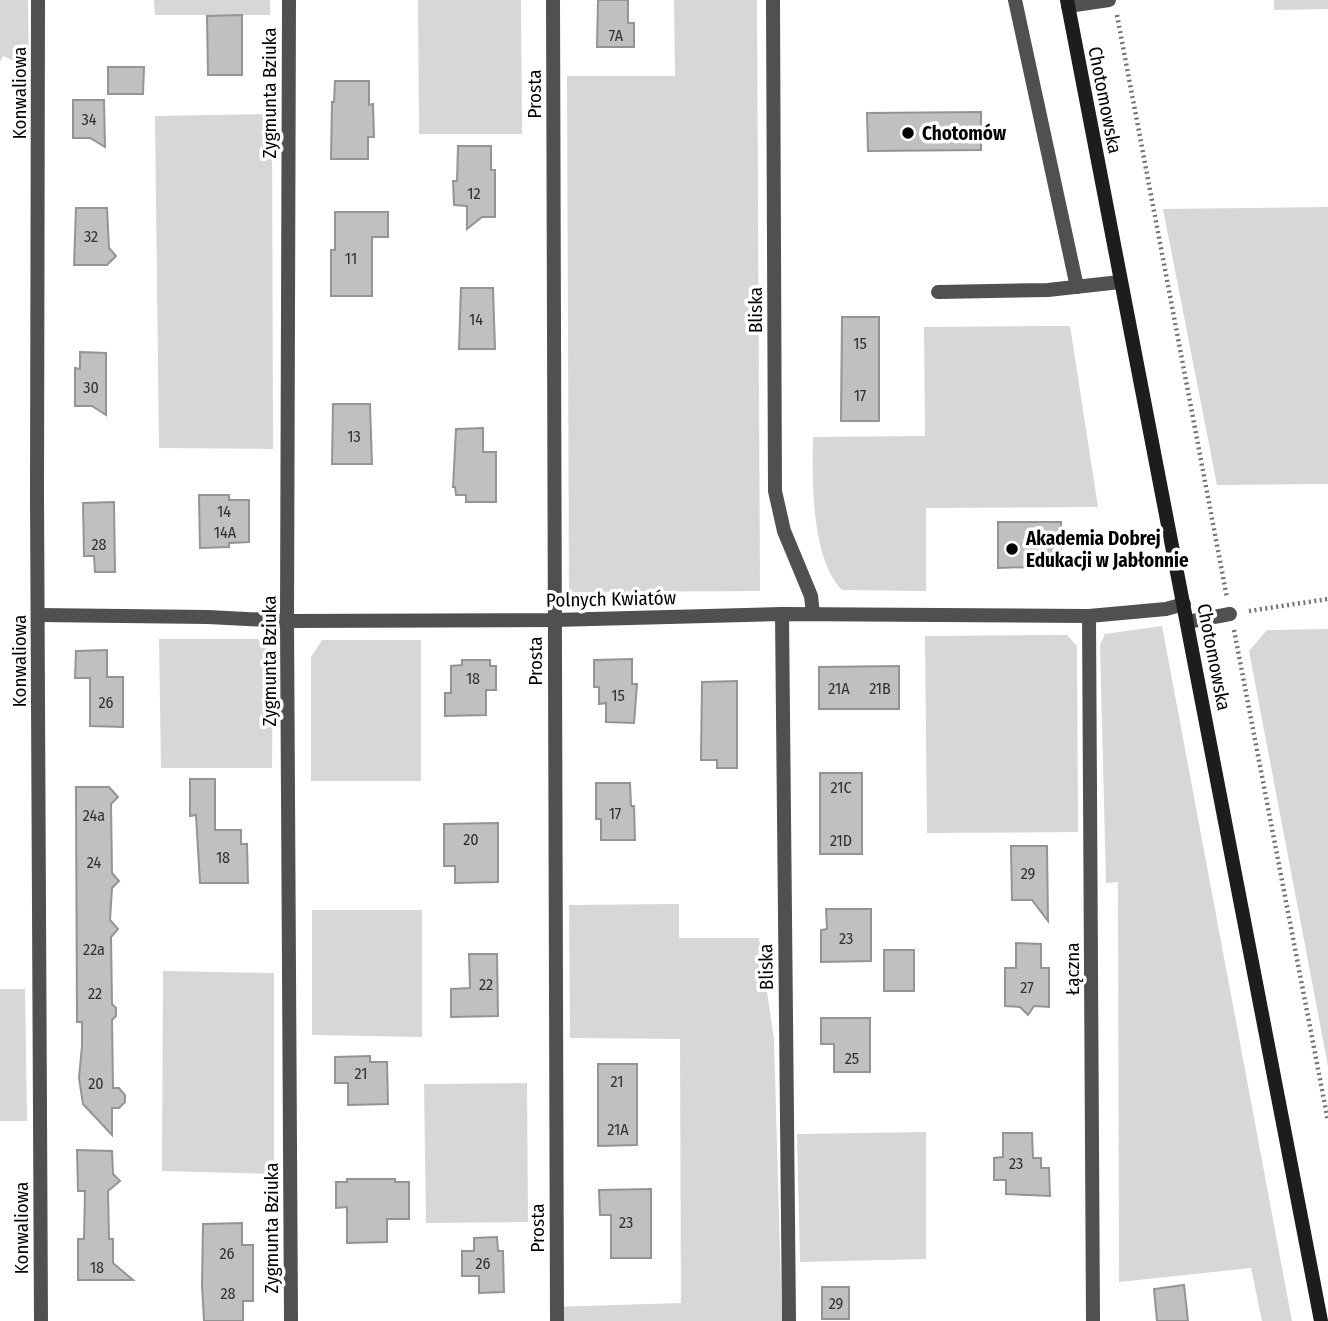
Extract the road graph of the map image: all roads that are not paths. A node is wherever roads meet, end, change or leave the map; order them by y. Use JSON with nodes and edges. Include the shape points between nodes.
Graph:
{"nodes":[{"id":1,"x":38,"y":0,"type":"edge"},
{"id":2,"x":289,"y":0,"type":"edge"},
{"id":3,"x":554,"y":0,"type":"edge"},
{"id":4,"x":773,"y":0,"type":"edge"},
{"id":5,"x":1016,"y":0,"type":"edge"},
{"id":6,"x":1109,"y":0,"type":"edge"},
{"id":7,"x":1067,"y":3,"type":"edge"},
{"id":8,"x":1120,"y":282,"type":"junction"},
{"id":9,"x":1077,"y":287,"type":"junction"},
{"id":10,"x":938,"y":292,"type":"dead end"},
{"id":11,"x":1184,"y":604,"type":"junction"},
{"id":12,"x":782,"y":614,"type":"junction"},
{"id":13,"x":813,"y":614,"type":"junction"},
{"id":14,"x":1230,"y":614,"type":"road end"},
{"id":15,"x":38,"y":615,"type":"junction"},
{"id":16,"x":1090,"y":616,"type":"junction"},
{"id":17,"x":554,"y":620,"type":"junction"},
{"id":18,"x":288,"y":621,"type":"junction"},
{"id":19,"x":1187,"y":622,"type":"junction"},
{"id":20,"x":41,"y":1321,"type":"edge"},
{"id":21,"x":291,"y":1321,"type":"edge"},
{"id":22,"x":557,"y":1321,"type":"edge"},
{"id":23,"x":789,"y":1321,"type":"edge"},
{"id":24,"x":1093,"y":1321,"type":"edge"},
{"id":25,"x":1321,"y":1321,"type":"edge"}],
"edges":[{"from":1,"to":15,"type":"street","name":"Konwaliowa"},
{"from":2,"to":18,"type":"street","name":"Zygmunta Bziuka"},
{"from":3,"to":17,"type":"street","name":"Prosta"},
{"from":4,"to":13,"type":"street","name":"Bliska","via":[[775,491]]},
{"from":5,"to":9,"type":"street"},
{"from":6,"to":7,"type":"street"},
{"from":7,"to":8,"type":"street","name":"Chotomowska"},
{"from":8,"to":9,"type":"street"},
{"from":8,"to":11,"type":"street","name":"Chotomowska"},
{"from":9,"to":10,"type":"street"},
{"from":11,"to":16,"type":"street","name":"Polnych Kwiatów"},
{"from":11,"to":19,"type":"street","name":"Chotomowska"},
{"from":12,"to":13,"type":"street","name":"Polnych Kwiatów"},
{"from":12,"to":17,"type":"street","name":"Polnych Kwiatów"},
{"from":12,"to":23,"type":"street","name":"Bliska"},
{"from":13,"to":16,"type":"street","name":"Polnych Kwiatów"},
{"from":14,"to":19,"type":"street"},
{"from":15,"to":18,"type":"street","name":"Polnych Kwiatów"},
{"from":15,"to":20,"type":"street","name":"Konwaliowa"},
{"from":16,"to":24,"type":"street","name":"Łączna"},
{"from":17,"to":18,"type":"street","name":"Polnych Kwiatów"},
{"from":17,"to":22,"type":"street","name":"Prosta"},
{"from":18,"to":21,"type":"street","name":"Zygmunta Bziuka"},
{"from":19,"to":25,"type":"street","name":"Chotomowska"}]}
